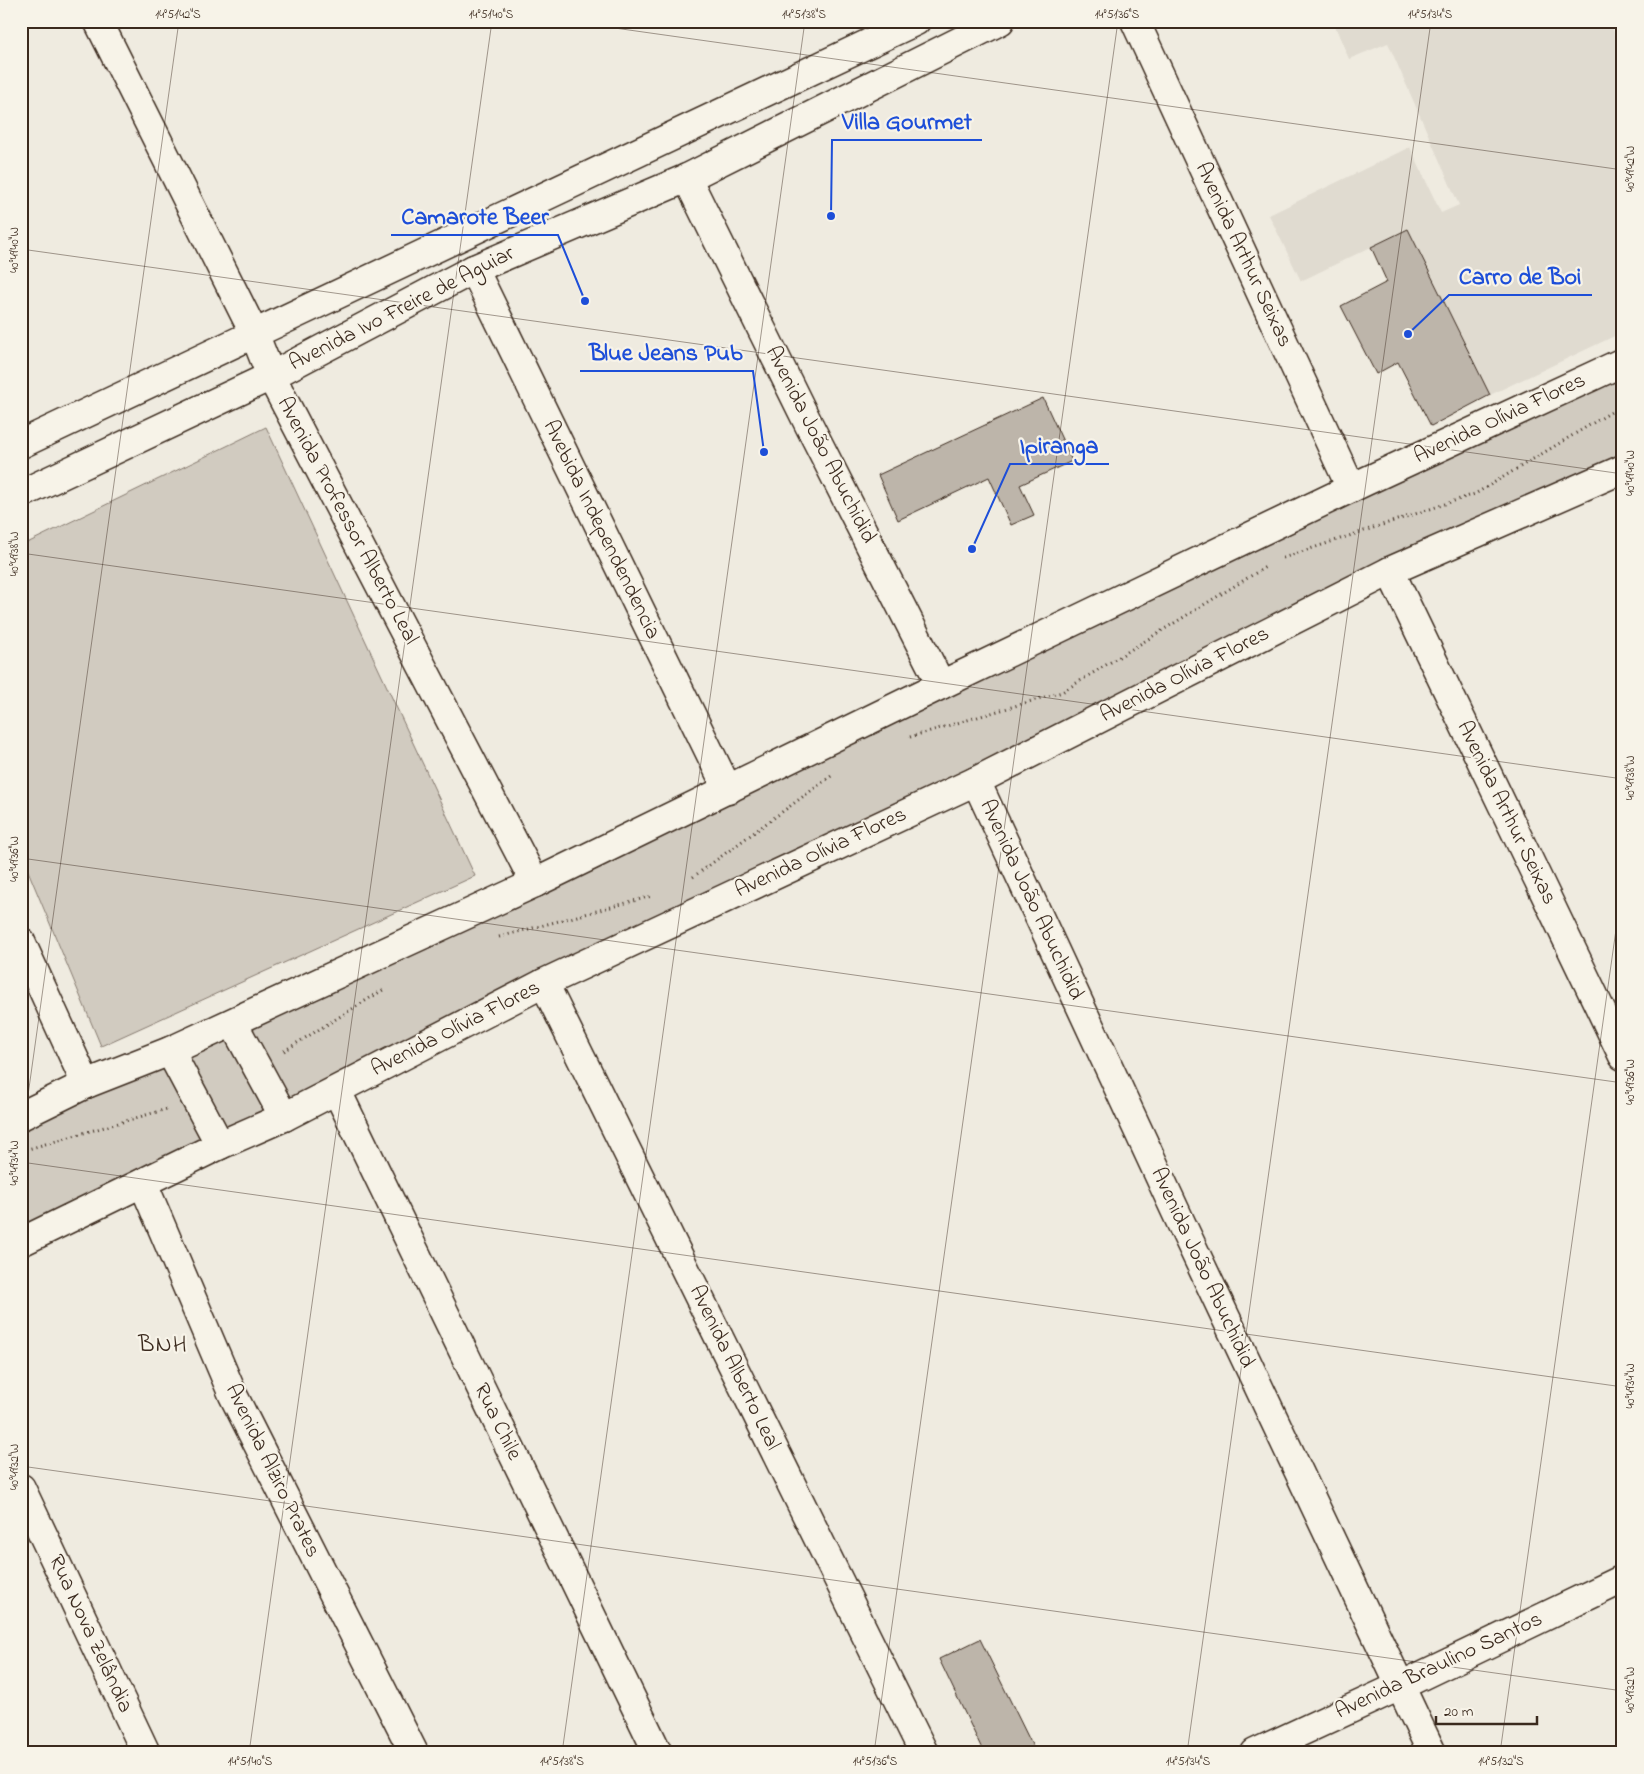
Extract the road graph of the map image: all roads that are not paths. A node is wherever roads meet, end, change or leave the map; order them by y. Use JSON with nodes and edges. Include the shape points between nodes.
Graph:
{"nodes":[{"id":1,"x":98,"y":21,"type":"edge"},
{"id":2,"x":916,"y":21,"type":"edge"},
{"id":3,"x":1000,"y":21,"type":"edge"},
{"id":4,"x":1135,"y":21,"type":"edge"},
{"id":5,"x":688,"y":178,"type":"junction"},
{"id":6,"x":474,"y":269,"type":"junction"},
{"id":7,"x":254,"y":333,"type":"junction"},
{"id":8,"x":1623,"y":362,"type":"edge"},
{"id":9,"x":271,"y":376,"type":"junction"},
{"id":10,"x":21,"y":444,"type":"edge"},
{"id":11,"x":1623,"y":469,"type":"edge"},
{"id":12,"x":1351,"y":488,"type":"junction"},
{"id":13,"x":21,"y":494,"type":"edge"},
{"id":14,"x":1390,"y":571,"type":"junction"},
{"id":15,"x":941,"y":685,"type":"junction"},
{"id":16,"x":976,"y":781,"type":"junction"},
{"id":17,"x":728,"y":790,"type":"junction"},
{"id":18,"x":535,"y":883,"type":"junction"},
{"id":19,"x":21,"y":942,"type":"edge"},
{"id":20,"x":544,"y":983,"type":"junction"},
{"id":21,"x":232,"y":1022,"type":"junction"},
{"id":22,"x":170,"y":1051,"type":"junction"},
{"id":23,"x":1623,"y":1056,"type":"edge"},
{"id":24,"x":86,"y":1084,"type":"junction"},
{"id":25,"x":337,"y":1091,"type":"junction"},
{"id":26,"x":21,"y":1116,"type":"edge"},
{"id":27,"x":284,"y":1117,"type":"junction"},
{"id":28,"x":220,"y":1144,"type":"junction"},
{"id":29,"x":143,"y":1183,"type":"junction"},
{"id":30,"x":21,"y":1242,"type":"edge"},
{"id":31,"x":21,"y":1488,"type":"edge"},
{"id":32,"x":1623,"y":1579,"type":"edge"},
{"id":33,"x":1400,"y":1686,"type":"junction"},
{"id":34,"x":146,"y":1753,"type":"edge"},
{"id":35,"x":414,"y":1753,"type":"edge"},
{"id":36,"x":658,"y":1753,"type":"edge"},
{"id":37,"x":924,"y":1753,"type":"edge"},
{"id":38,"x":1255,"y":1753,"type":"edge"},
{"id":39,"x":1432,"y":1753,"type":"edge"}],
"edges":[{"from":1,"to":7,"type":"street","name":"Avenida Professor Alberto Leal"},
{"from":2,"to":7,"type":"street","name":"Avenida Ivo Freire de Aguiar"},
{"from":3,"to":5,"type":"street","name":"Avenida Ivo Freire de Aguiar"},
{"from":4,"to":12,"type":"street","name":"Avenida Arthur Seixas"},
{"from":5,"to":6,"type":"street","name":"Avenida Ivo Freire de Aguiar"},
{"from":5,"to":15,"type":"street","name":"Avenida João Abuchidid"},
{"from":6,"to":9,"type":"street","name":"Avenida Ivo Freire de Aguiar"},
{"from":6,"to":17,"type":"street","name":"Avebida Independendencia"},
{"from":7,"to":9,"type":"street","name":"Avenida Professor Alberto Leal"},
{"from":7,"to":10,"type":"street","name":"Avenida Ivo Freire de Aguiar"},
{"from":8,"to":12,"type":"street","name":"Avenida Olívia Flores"},
{"from":9,"to":13,"type":"street","name":"Avenida Ivo Freire de Aguiar"},
{"from":9,"to":18,"type":"street","name":"Avenida Professor Alberto Leal"},
{"from":11,"to":14,"type":"street","name":"Avenida Olívia Flores"},
{"from":12,"to":15,"type":"street","name":"Avenida Olívia Flores"},
{"from":14,"to":16,"type":"street","name":"Avenida Olívia Flores"},
{"from":14,"to":23,"type":"street","name":"Avenida Arthur Seixas"},
{"from":15,"to":17,"type":"street","name":"Avenida Olívia Flores"},
{"from":16,"to":20,"type":"street","name":"Avenida Olívia Flores"},
{"from":16,"to":33,"type":"street","name":"Avenida João Abuchidid"},
{"from":17,"to":18,"type":"street","name":"Avenida Olívia Flores"},
{"from":18,"to":21,"type":"street","name":"Avenida Olívia Flores"},
{"from":19,"to":24,"type":"street"},
{"from":20,"to":25,"type":"street","name":"Avenida Olívia Flores"},
{"from":20,"to":37,"type":"street","name":"Avenida Alberto Leal"},
{"from":21,"to":22,"type":"street","name":"Avenida Olívia Flores"},
{"from":21,"to":27,"type":"street"},
{"from":22,"to":24,"type":"street","name":"Avenida Olívia Flores"},
{"from":22,"to":28,"type":"street"},
{"from":24,"to":26,"type":"street","name":"Avenida Olívia Flores"},
{"from":25,"to":27,"type":"street","name":"Avenida Olívia Flores"},
{"from":25,"to":36,"type":"street","name":"Rua Chile"},
{"from":27,"to":28,"type":"street","name":"Avenida Olívia Flores"},
{"from":28,"to":29,"type":"street","name":"Avenida Olívia Flores"},
{"from":29,"to":30,"type":"street","name":"Avenida Olívia Flores"},
{"from":29,"to":35,"type":"street","name":"Avenida Alziro Prates","via":[[233,1394]]},
{"from":31,"to":34,"type":"street","name":"Rua Nova Zelândia"},
{"from":32,"to":33,"type":"street","name":"Avenida Braulino Santos"},
{"from":33,"to":38,"type":"street","name":"Avenida Braulino Santos"},
{"from":33,"to":39,"type":"street","name":"Avenida João Abuchidid"}]}
